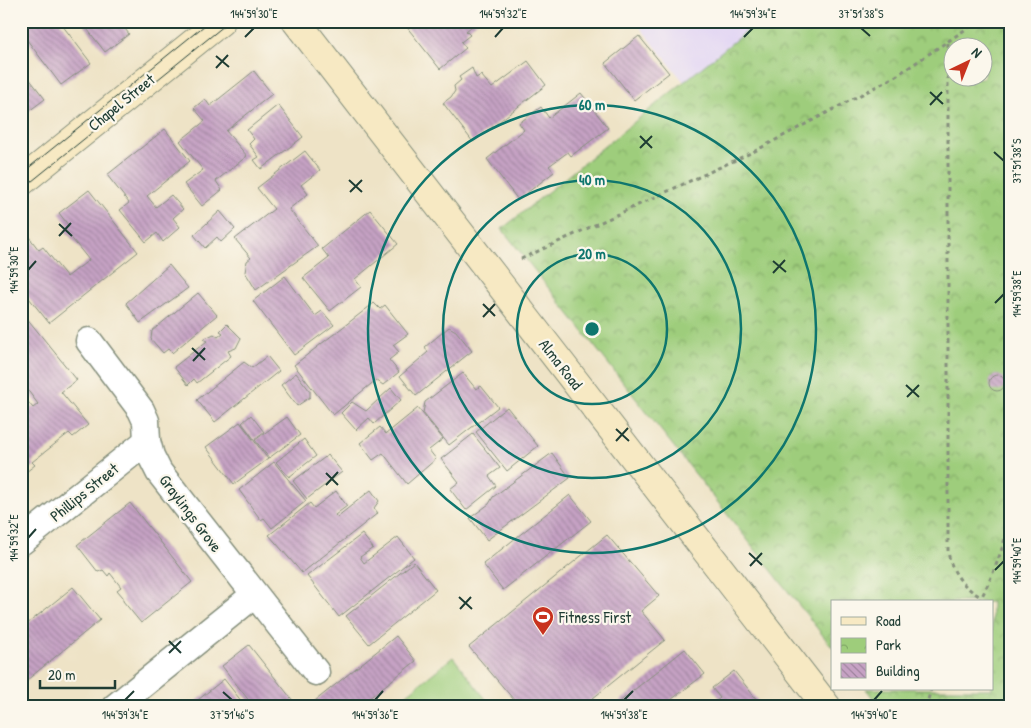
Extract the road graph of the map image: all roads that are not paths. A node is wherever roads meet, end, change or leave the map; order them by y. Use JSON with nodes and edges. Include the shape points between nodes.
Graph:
{"nodes":[{"id":1,"x":221,"y":21,"type":"edge"},
{"id":2,"x":296,"y":21,"type":"edge"},
{"id":3,"x":21,"y":182,"type":"edge"},
{"id":4,"x":89,"y":341,"type":"dead end"},
{"id":5,"x":147,"y":441,"type":"junction"},
{"id":6,"x":21,"y":542,"type":"edge"},
{"id":7,"x":254,"y":595,"type":"junction"},
{"id":8,"x":316,"y":672,"type":"dead end"},
{"id":9,"x":115,"y":707,"type":"edge"},
{"id":10,"x":827,"y":707,"type":"edge"}],
"edges":[{"from":1,"to":3,"type":"street","name":"Chapel Street"},
{"from":2,"to":10,"type":"street","name":"Alma Road"},
{"from":4,"to":5,"type":"street","name":"Graylings Grove","via":[[141,410],[146,422]]},
{"from":5,"to":6,"type":"street","name":"Phillips Street"},
{"from":5,"to":7,"type":"street","name":"Graylings Grove","via":[[159,472]]},
{"from":7,"to":8,"type":"street","name":"Graylings Grove"},
{"from":7,"to":9,"type":"street"}]}
